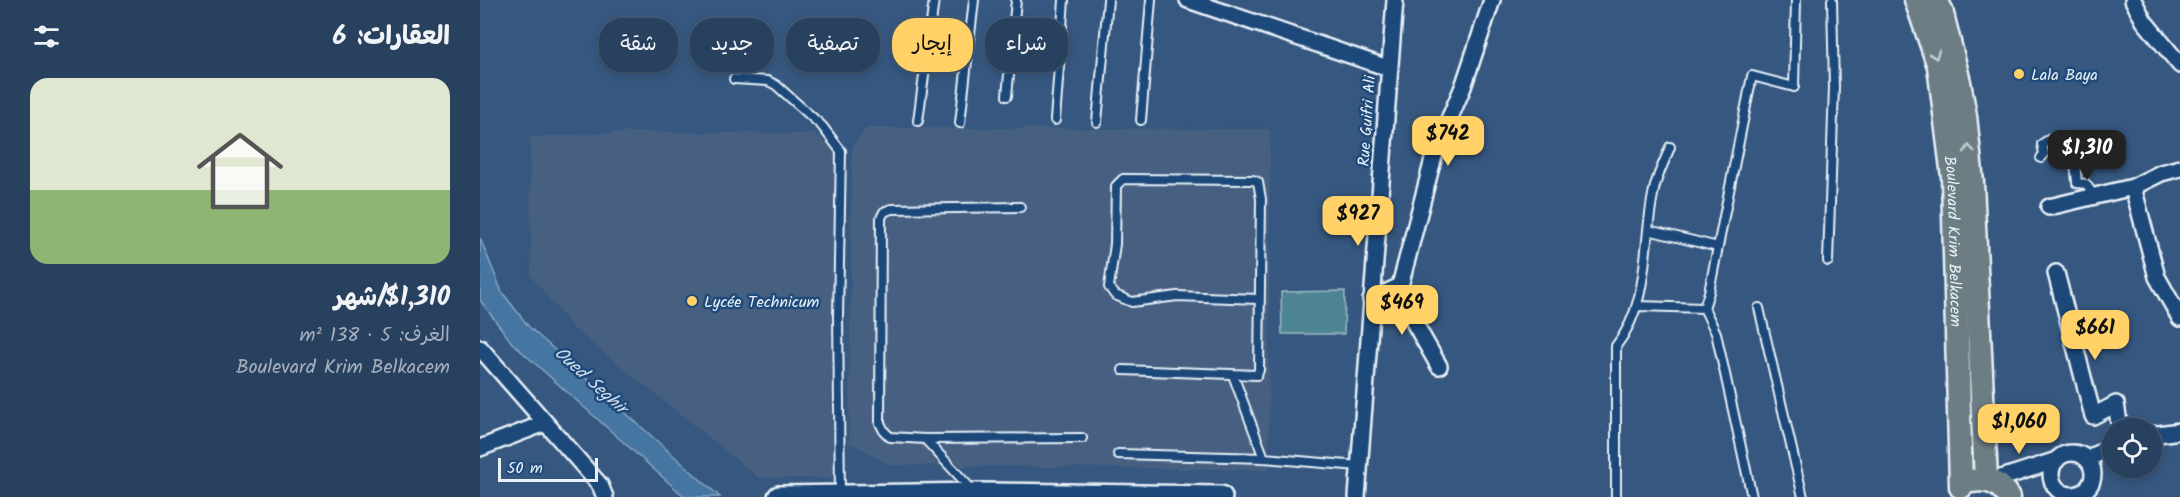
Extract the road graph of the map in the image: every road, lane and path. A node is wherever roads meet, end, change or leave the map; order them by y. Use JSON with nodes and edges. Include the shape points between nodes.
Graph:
{"nodes":[{"id":1,"x":934,"y":0,"type":"edge"},
{"id":2,"x":974,"y":0,"type":"edge"},
{"id":3,"x":1016,"y":0,"type":"edge"},
{"id":4,"x":1064,"y":0,"type":"edge"},
{"id":5,"x":1108,"y":0,"type":"edge"},
{"id":6,"x":1151,"y":0,"type":"edge"},
{"id":7,"x":1188,"y":0,"type":"edge"},
{"id":8,"x":1395,"y":0,"type":"edge"},
{"id":9,"x":1492,"y":0,"type":"edge"},
{"id":10,"x":1796,"y":0,"type":"edge"},
{"id":11,"x":1832,"y":0,"type":"edge"},
{"id":12,"x":1916,"y":0,"type":"edge"},
{"id":13,"x":1936,"y":0,"type":"edge"},
{"id":14,"x":2133,"y":0,"type":"edge"},
{"id":15,"x":2180,"y":65,"type":"edge"},
{"id":16,"x":1388,"y":68,"type":"junction"},
{"id":17,"x":734,"y":79,"type":"dead end"},
{"id":18,"x":1007,"y":96,"type":"dead end"},
{"id":19,"x":1055,"y":120,"type":"dead end"},
{"id":20,"x":1141,"y":120,"type":"dead end"},
{"id":21,"x":918,"y":121,"type":"dead end"},
{"id":22,"x":1097,"y":122,"type":"dead end"},
{"id":23,"x":960,"y":123,"type":"dead end"},
{"id":24,"x":1670,"y":147,"type":"dead end"},
{"id":25,"x":2041,"y":158,"type":"dead end"},
{"id":26,"x":2180,"y":168,"type":"edge"},
{"id":27,"x":1962,"y":179,"type":"junction"},
{"id":28,"x":2133,"y":187,"type":"junction"},
{"id":29,"x":2094,"y":196,"type":"junction"},
{"id":30,"x":1020,"y":207,"type":"dead end"},
{"id":31,"x":2049,"y":207,"type":"dead end"},
{"id":32,"x":1648,"y":230,"type":"junction"},
{"id":33,"x":1718,"y":247,"type":"junction"},
{"id":34,"x":1828,"y":261,"type":"dead end"},
{"id":35,"x":2056,"y":273,"type":"dead end"},
{"id":36,"x":1400,"y":286,"type":"junction"},
{"id":37,"x":1258,"y":299,"type":"junction"},
{"id":38,"x":1371,"y":300,"type":"junction"},
{"id":39,"x":1638,"y":306,"type":"junction"},
{"id":40,"x":1704,"y":308,"type":"junction"},
{"id":41,"x":1759,"y":309,"type":"dead end"},
{"id":42,"x":2180,"y":318,"type":"edge"},
{"id":43,"x":480,"y":348,"type":"edge"},
{"id":44,"x":1439,"y":366,"type":"dead end"},
{"id":45,"x":1123,"y":370,"type":"dead end"},
{"id":46,"x":1233,"y":375,"type":"junction"},
{"id":47,"x":2118,"y":418,"type":"edge"},
{"id":48,"x":545,"y":423,"type":"junction"},
{"id":49,"x":2180,"y":431,"type":"edge"},
{"id":50,"x":2162,"y":433,"type":"edge"},
{"id":51,"x":1082,"y":438,"type":"dead end"},
{"id":52,"x":925,"y":440,"type":"junction"},
{"id":53,"x":480,"y":448,"type":"edge"},
{"id":54,"x":2102,"y":451,"type":"edge"},
{"id":55,"x":1118,"y":454,"type":"dead end"},
{"id":56,"x":1264,"y":458,"type":"junction"},
{"id":57,"x":2057,"y":460,"type":"junction"},
{"id":58,"x":2088,"y":460,"type":"junction"},
{"id":59,"x":1359,"y":466,"type":"junction"},
{"id":60,"x":1984,"y":474,"type":"junction"},
{"id":61,"x":1957,"y":492,"type":"edge"},
{"id":62,"x":976,"y":494,"type":"junction"},
{"id":63,"x":840,"y":495,"type":"junction"},
{"id":64,"x":2072,"y":495,"type":"edge"},
{"id":65,"x":604,"y":497,"type":"edge"},
{"id":66,"x":779,"y":497,"type":"edge"},
{"id":67,"x":1221,"y":497,"type":"edge"},
{"id":68,"x":1357,"y":497,"type":"edge"},
{"id":69,"x":1616,"y":497,"type":"edge"},
{"id":70,"x":1752,"y":497,"type":"edge"},
{"id":71,"x":1803,"y":497,"type":"edge"},
{"id":72,"x":2009,"y":497,"type":"edge"}],
"edges":[{"from":1,"to":21,"type":"lane"},
{"from":2,"to":23,"type":"lane"},
{"from":3,"to":18,"type":"lane"},
{"from":4,"to":19,"type":"lane"},
{"from":5,"to":22,"type":"lane"},
{"from":6,"to":20,"type":"lane"},
{"from":7,"to":16,"type":"street"},
{"from":8,"to":16,"type":"street","name":"Rue Guifri Ali"},
{"from":9,"to":36,"type":"street","via":[[1463,87],[1435,152]]},
{"from":10,"to":33,"type":"lane","via":[[1794,87],[1752,76]]},
{"from":11,"to":34,"type":"lane","via":[[1834,87]]},
{"from":12,"to":27,"type":"main road","name":"Boulevard Krim Belkacem","one_way":true,"via":[[1939,66]]},
{"from":27,"to":13,"type":"main road","name":"Boulevard Krim Belkacem","one_way":true,"via":[[1965,116]]},
{"from":14,"to":15,"type":"street","via":[[2144,21]]},
{"from":16,"to":38,"type":"street","name":"Rue Guifri Ali"},
{"from":17,"to":63,"type":"lane","via":[[776,85],[822,126],[841,151],[837,317]]},
{"from":24,"to":32,"type":"lane","via":[[1654,189]]},
{"from":25,"to":29,"type":"lane","via":[[2042,144],[2049,139],[2062,136],[2073,140],[2077,183],[2086,184]]},
{"from":26,"to":28,"type":"street"},
{"from":27,"to":60,"type":"main road","name":"Boulevard Krim Belkacem"},
{"from":27,"to":60,"type":"main road","via":[[1966,284]]},
{"from":27,"to":61,"type":"main road","name":"Boulevard Krim Belkacem"},
{"from":28,"to":29,"type":"street"},
{"from":28,"to":42,"type":"street","via":[[2157,277]]},
{"from":29,"to":31,"type":"street"},
{"from":30,"to":52,"type":"lane","via":[[891,209],[881,218],[880,423],[890,437]]},
{"from":32,"to":33,"type":"lane"},
{"from":32,"to":39,"type":"lane"},
{"from":33,"to":40,"type":"lane"},
{"from":35,"to":47,"type":"street","via":[[2093,416],[2116,404]]},
{"from":36,"to":38,"type":"street"},
{"from":36,"to":44,"type":"street","via":[[1412,305],[1415,324]]},
{"from":37,"to":37,"type":"lane","via":[[1258,182],[1119,181],[1109,279],[1115,295],[1132,302],[1177,296]]},
{"from":37,"to":46,"type":"lane","via":[[1259,370],[1254,376]]},
{"from":38,"to":59,"type":"street","name":"Rue Guifri Ali"},
{"from":39,"to":40,"type":"lane"},
{"from":39,"to":69,"type":"lane","via":[[1628,332],[1616,346]]},
{"from":40,"to":70,"type":"lane","via":[[1716,333]]},
{"from":41,"to":71,"type":"lane"},
{"from":43,"to":48,"type":"street"},
{"from":45,"to":46,"type":"lane"},
{"from":46,"to":56,"type":"lane"},
{"from":48,"to":53,"type":"street"},
{"from":48,"to":65,"type":"street","via":[[600,485]]},
{"from":49,"to":50,"type":"street"},
{"from":51,"to":52,"type":"lane"},
{"from":52,"to":62,"type":"lane"},
{"from":54,"to":58,"type":"street"},
{"from":55,"to":56,"type":"lane"},
{"from":56,"to":59,"type":"lane"},
{"from":57,"to":58,"type":"street","via":[[2076,453]]},
{"from":57,"to":60,"type":"street"},
{"from":57,"to":64,"type":"street","via":[[2051,471],[2054,483]]},
{"from":58,"to":64,"type":"street","via":[[2093,477],[2087,488]]},
{"from":59,"to":68,"type":"street","name":"Rue Guifri Ali"},
{"from":60,"to":61,"type":"main road"},
{"from":60,"to":72,"type":"main road"},
{"from":62,"to":63,"type":"street"},
{"from":62,"to":67,"type":"street"},
{"from":63,"to":66,"type":"street"}]}
